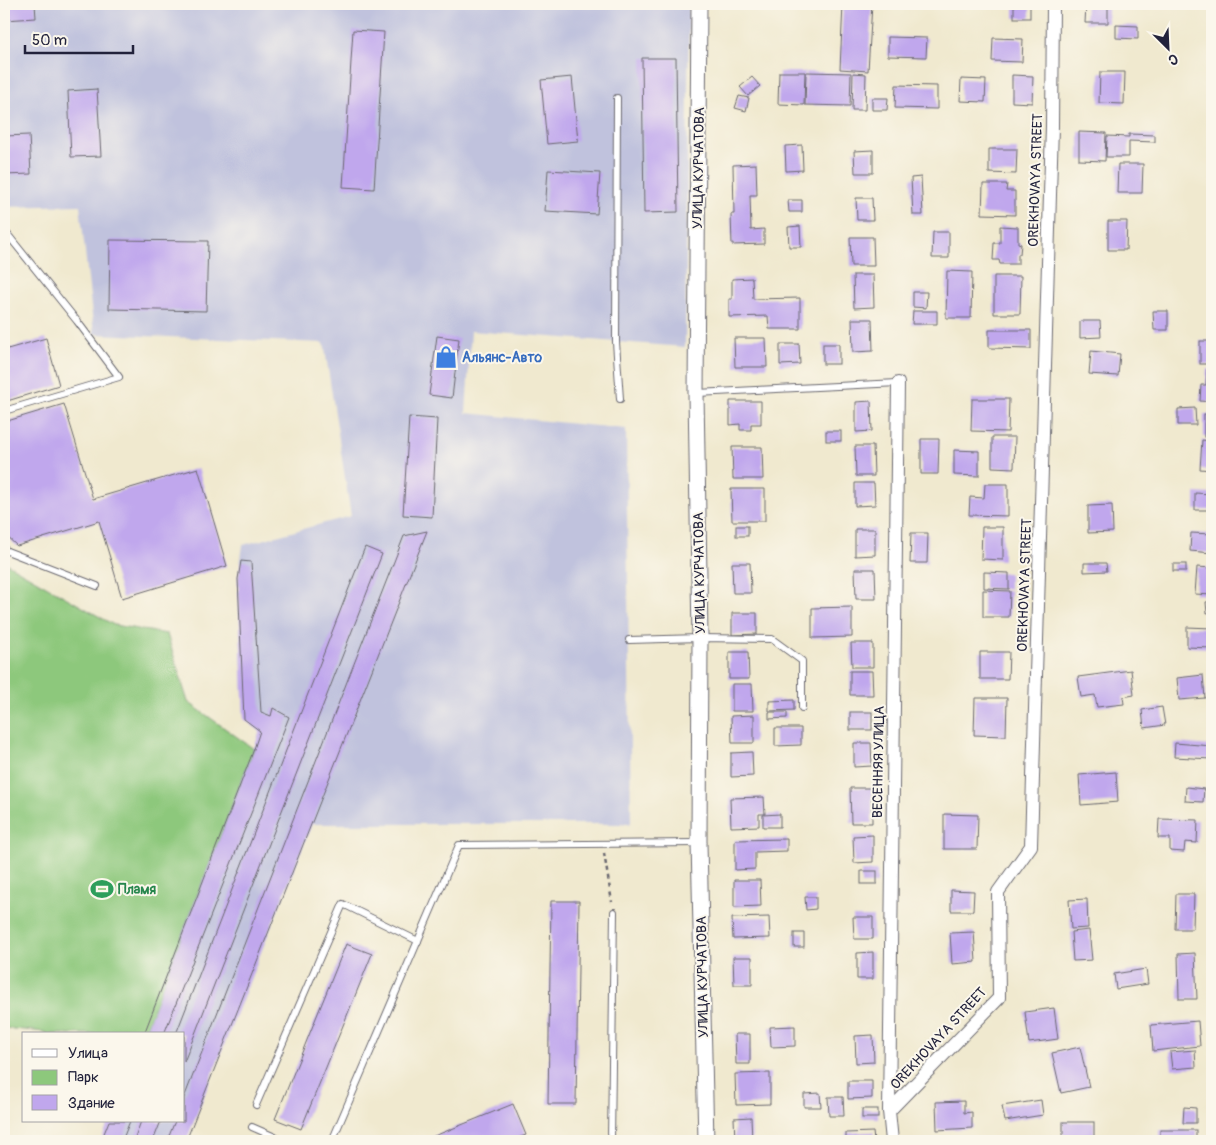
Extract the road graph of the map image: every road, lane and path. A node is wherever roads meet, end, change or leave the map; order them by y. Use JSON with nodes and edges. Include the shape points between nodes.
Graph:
{"nodes":[{"id":1,"x":699,"y":4,"type":"edge"},
{"id":2,"x":1054,"y":4,"type":"edge"},
{"id":3,"x":617,"y":98,"type":"dead end"},
{"id":4,"x":4,"y":230,"type":"edge"},
{"id":5,"x":898,"y":383,"type":"joint"},
{"id":6,"x":696,"y":393,"type":"junction"},
{"id":7,"x":620,"y":399,"type":"dead end"},
{"id":8,"x":4,"y":411,"type":"edge"},
{"id":9,"x":4,"y":548,"type":"edge"},
{"id":10,"x":97,"y":586,"type":"dead end"},
{"id":11,"x":700,"y":638,"type":"junction"},
{"id":12,"x":629,"y":640,"type":"dead end"},
{"id":13,"x":802,"y":708,"type":"dead end"},
{"id":14,"x":700,"y":843,"type":"junction"},
{"id":15,"x":603,"y":844,"type":"junction"},
{"id":16,"x":614,"y":912,"type":"joint"},
{"id":17,"x":418,"y":941,"type":"junction"},
{"id":18,"x":256,"y":1105,"type":"dead end"},
{"id":19,"x":889,"y":1111,"type":"junction"},
{"id":20,"x":252,"y":1127,"type":"dead end"},
{"id":21,"x":284,"y":1141,"type":"edge"},
{"id":22,"x":332,"y":1141,"type":"edge"},
{"id":23,"x":610,"y":1141,"type":"edge"},
{"id":24,"x":706,"y":1141,"type":"edge"},
{"id":25,"x":892,"y":1141,"type":"edge"}],
"edges":[{"from":1,"to":6,"type":"street","name":"УЛИЦА КУРЧАТОВА"},
{"from":2,"to":19,"type":"street","name":"OREKHOVAYA STREET","via":[[1031,846],[998,892],[999,998]]},
{"from":3,"to":7,"type":"lane","via":[[616,342]]},
{"from":4,"to":8,"type":"lane","via":[[119,377]]},
{"from":5,"to":6,"type":"lane"},
{"from":5,"to":19,"type":"street","name":"ВЕСЕННЯЯ УЛИЦА"},
{"from":6,"to":11,"type":"street","name":"УЛИЦА КУРЧАТОВА"},
{"from":9,"to":10,"type":"lane"},
{"from":11,"to":12,"type":"lane"},
{"from":11,"to":13,"type":"lane","via":[[772,639],[802,661]]},
{"from":11,"to":14,"type":"street","name":"УЛИЦА КУРЧАТОВА"},
{"from":14,"to":15,"type":"lane"},
{"from":14,"to":24,"type":"street","name":"УЛИЦА КУРЧАТОВА"},
{"from":15,"to":16,"type":"path"},
{"from":15,"to":17,"type":"lane","via":[[459,846]]},
{"from":16,"to":23,"type":"lane"},
{"from":17,"to":18,"type":"lane","via":[[343,904]]},
{"from":17,"to":22,"type":"lane"},
{"from":19,"to":25,"type":"street","name":"ВЕСЕННЯЯ УЛИЦА"},
{"from":20,"to":21,"type":"lane"}]}
